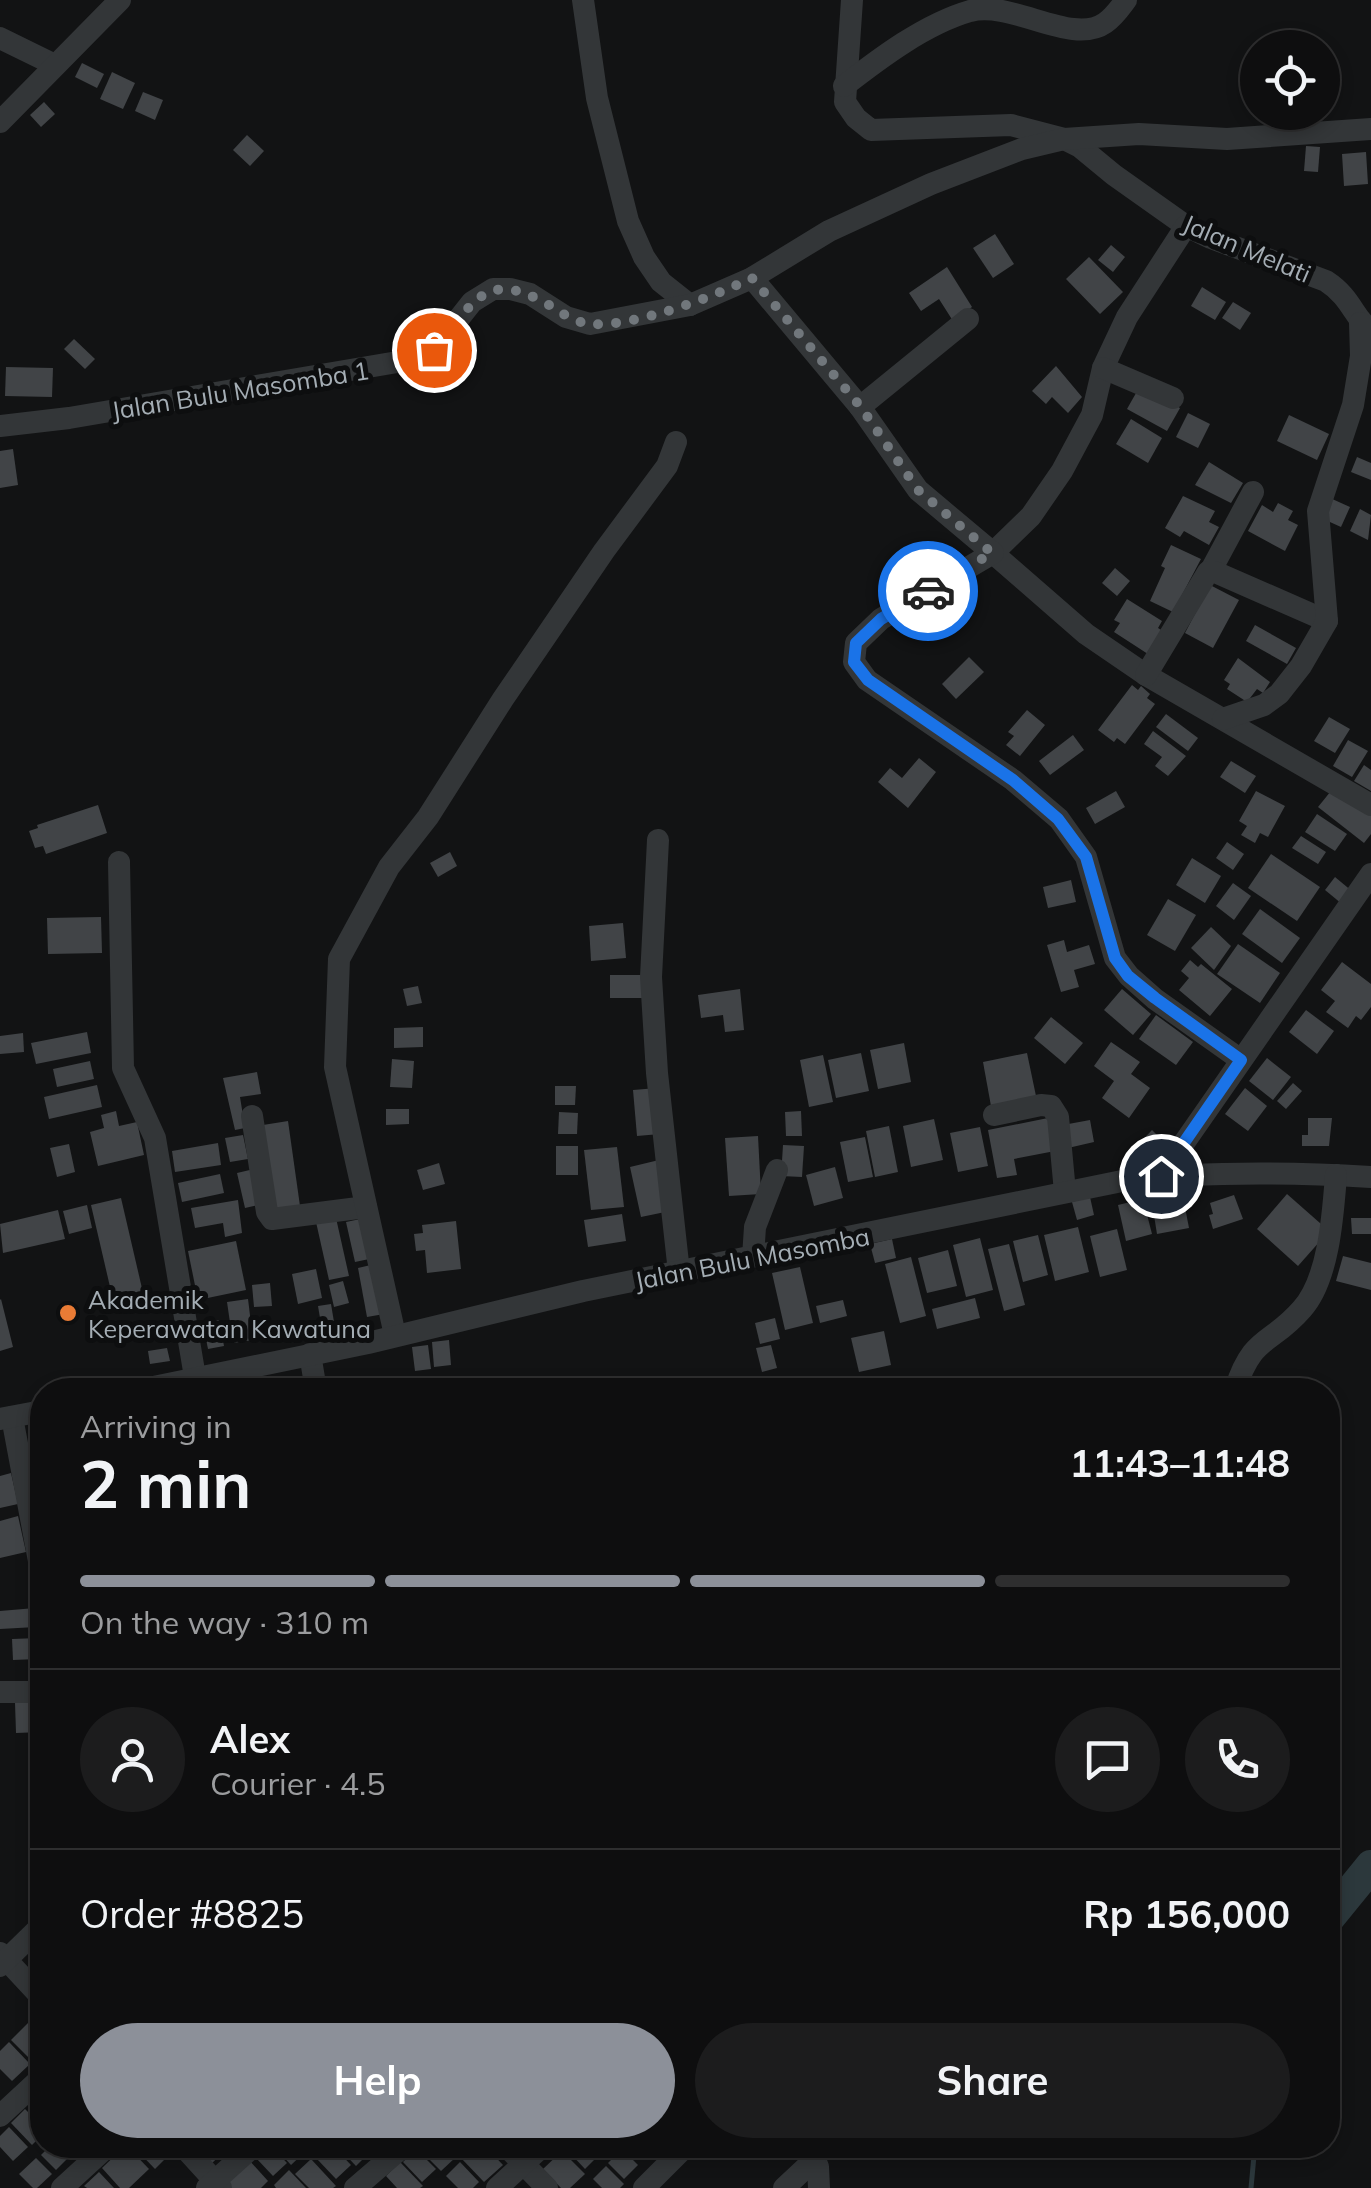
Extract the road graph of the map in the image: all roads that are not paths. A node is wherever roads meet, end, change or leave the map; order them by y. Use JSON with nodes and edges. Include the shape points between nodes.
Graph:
{"nodes":[{"id":1,"x":120,"y":0,"type":"edge"},
{"id":2,"x":583,"y":0,"type":"edge"},
{"id":3,"x":852,"y":0,"type":"edge"},
{"id":4,"x":1126,"y":0,"type":"edge"},
{"id":5,"x":0,"y":38,"type":"edge"},
{"id":6,"x":55,"y":65,"type":"junction"},
{"id":7,"x":844,"y":86,"type":"junction"},
{"id":8,"x":0,"y":122,"type":"edge"},
{"id":9,"x":1371,"y":129,"type":"edge"},
{"id":10,"x":1064,"y":139,"type":"junction"},
{"id":11,"x":1186,"y":226,"type":"junction"},
{"id":12,"x":752,"y":278,"type":"junction"},
{"id":13,"x":690,"y":306,"type":"junction"},
{"id":14,"x":968,"y":319,"type":"dead end"},
{"id":15,"x":1366,"y":327,"type":"edge"},
{"id":16,"x":1103,"y":368,"type":"junction"},
{"id":17,"x":1173,"y":398,"type":"dead end"},
{"id":18,"x":860,"y":406,"type":"junction"},
{"id":19,"x":0,"y":426,"type":"edge"},
{"id":20,"x":676,"y":442,"type":"dead end"},
{"id":21,"x":1253,"y":492,"type":"dead end"},
{"id":22,"x":992,"y":553,"type":"junction"},
{"id":23,"x":1210,"y":572,"type":"junction"},
{"id":24,"x":1328,"y":620,"type":"junction"},
{"id":25,"x":1146,"y":675,"type":"junction"},
{"id":26,"x":1223,"y":719,"type":"junction"},
{"id":27,"x":1371,"y":805,"type":"edge"},
{"id":28,"x":658,"y":840,"type":"dead end"},
{"id":29,"x":119,"y":862,"type":"dead end"},
{"id":30,"x":1371,"y":874,"type":"edge"},
{"id":31,"x":1241,"y":1060,"type":"junction"},
{"id":32,"x":994,"y":1115,"type":"dead end"},
{"id":33,"x":252,"y":1116,"type":"dead end"},
{"id":34,"x":777,"y":1170,"type":"dead end"},
{"id":35,"x":1336,"y":1175,"type":"junction"},
{"id":36,"x":1161,"y":1176,"type":"junction"},
{"id":37,"x":1371,"y":1178,"type":"edge"},
{"id":38,"x":1065,"y":1192,"type":"junction"},
{"id":39,"x":366,"y":1206,"type":"junction"},
{"id":40,"x":752,"y":1257,"type":"junction"},
{"id":41,"x":679,"y":1272,"type":"junction"},
{"id":42,"x":395,"y":1335,"type":"junction"},
{"id":43,"x":310,"y":1354,"type":"junction"},
{"id":44,"x":195,"y":1377,"type":"junction"},
{"id":45,"x":191,"y":1378,"type":"edge"},
{"id":46,"x":314,"y":1378,"type":"edge"},
{"id":47,"x":1239,"y":1378,"type":"edge"},
{"id":48,"x":6,"y":1418,"type":"edge"},
{"id":49,"x":30,"y":1524,"type":"edge"},
{"id":50,"x":0,"y":1692,"type":"edge"},
{"id":51,"x":30,"y":1692,"type":"edge"},
{"id":52,"x":30,"y":1936,"type":"edge"},
{"id":53,"x":2,"y":1960,"type":"edge"},
{"id":54,"x":30,"y":1987,"type":"edge"},
{"id":55,"x":30,"y":2088,"type":"edge"},
{"id":56,"x":0,"y":2116,"type":"edge"},
{"id":57,"x":95,"y":2158,"type":"edge"},
{"id":58,"x":192,"y":2158,"type":"edge"},
{"id":59,"x":243,"y":2158,"type":"edge"},
{"id":60,"x":390,"y":2158,"type":"edge"},
{"id":61,"x":517,"y":2158,"type":"edge"},
{"id":62,"x":530,"y":2158,"type":"edge"},
{"id":63,"x":674,"y":2158,"type":"edge"},
{"id":64,"x":807,"y":2158,"type":"edge"},
{"id":65,"x":813,"y":2158,"type":"edge"},
{"id":66,"x":523,"y":2164,"type":"junction"},
{"id":67,"x":214,"y":2186,"type":"edge"},
{"id":68,"x":62,"y":2188,"type":"edge"},
{"id":69,"x":355,"y":2188,"type":"edge"},
{"id":70,"x":497,"y":2188,"type":"edge"},
{"id":71,"x":547,"y":2188,"type":"edge"},
{"id":72,"x":644,"y":2188,"type":"edge"},
{"id":73,"x":784,"y":2188,"type":"edge"},
{"id":74,"x":819,"y":2188,"type":"edge"}],
"edges":[{"from":1,"to":6,"type":"street"},
{"from":2,"to":13,"type":"street","via":[[604,129],[628,221],[661,282]]},
{"from":3,"to":7,"type":"street"},
{"from":4,"to":7,"type":"street","via":[[1102,26],[1078,30],[1001,10],[968,12],[921,34]]},
{"from":5,"to":6,"type":"street"},
{"from":6,"to":8,"type":"street"},
{"from":7,"to":10,"type":"street","via":[[845,102],[870,130],[1011,125]]},
{"from":9,"to":10,"type":"street"},
{"from":10,"to":11,"type":"street","name":"Jalan Melati"},
{"from":10,"to":12,"type":"street","name":"Jalan Bulu Masomba 1","via":[[931,184],[829,231]]},
{"from":11,"to":15,"type":"street","name":"Jalan Melati","via":[[1326,281]]},
{"from":11,"to":16,"type":"street","via":[[1127,316]]},
{"from":12,"to":13,"type":"street","name":"Jalan Bulu Masomba 1"},
{"from":12,"to":18,"type":"street"},
{"from":13,"to":19,"type":"street","name":"Jalan Bulu Masomba 1","via":[[590,324],[530,294],[492,289],[472,302],[434,350],[415,359]]},
{"from":14,"to":18,"type":"street"},
{"from":15,"to":24,"type":"street","via":[[1353,405],[1317,522]]},
{"from":16,"to":17,"type":"street"},
{"from":16,"to":22,"type":"street","via":[[1092,415],[1062,471],[1031,516]]},
{"from":18,"to":22,"type":"street","via":[[918,490]]},
{"from":20,"to":39,"type":"street","via":[[667,466],[389,868],[339,959],[335,1067]]},
{"from":21,"to":23,"type":"street"},
{"from":22,"to":25,"type":"street","via":[[1086,634]]},
{"from":22,"to":31,"type":"street","via":[[881,619],[856,643],[854,662],[868,680],[1058,819],[1086,857],[1115,958],[1128,976]]},
{"from":23,"to":24,"type":"street"},
{"from":23,"to":25,"type":"street"},
{"from":24,"to":26,"type":"street","via":[[1279,694]]},
{"from":25,"to":26,"type":"street"},
{"from":26,"to":27,"type":"street"},
{"from":28,"to":41,"type":"street","via":[[650,977]]},
{"from":29,"to":44,"type":"street","via":[[122,1068],[156,1138]]},
{"from":30,"to":31,"type":"street"},
{"from":31,"to":36,"type":"street"},
{"from":32,"to":38,"type":"street","via":[[1051,1106],[1058,1116]]},
{"from":33,"to":39,"type":"street","via":[[272,1219]]},
{"from":34,"to":40,"type":"street","via":[[754,1227]]},
{"from":35,"to":36,"type":"street","name":"Jalan Bulu Masomba"},
{"from":35,"to":37,"type":"street","name":"Jalan Bulu Masomba"},
{"from":35,"to":47,"type":"street","via":[[1331,1232],[1310,1297],[1256,1346]]},
{"from":36,"to":38,"type":"street","name":"Jalan Bulu Masomba"},
{"from":38,"to":40,"type":"street","name":"Jalan Bulu Masomba"},
{"from":39,"to":42,"type":"street"},
{"from":40,"to":41,"type":"street","name":"Jalan Bulu Masomba"},
{"from":41,"to":42,"type":"street","name":"Jalan Bulu Masomba"},
{"from":42,"to":43,"type":"street","name":"Jalan Bulu Masomba"},
{"from":43,"to":44,"type":"street","name":"Jalan Bulu Masomba"},
{"from":43,"to":46,"type":"street"},
{"from":44,"to":45,"type":"street","name":"Jalan Bulu Masomba"},
{"from":48,"to":49,"type":"street"},
{"from":50,"to":51,"type":"street"},
{"from":52,"to":53,"type":"street"},
{"from":53,"to":54,"type":"street"},
{"from":55,"to":56,"type":"street"},
{"from":57,"to":68,"type":"street"},
{"from":58,"to":67,"type":"street"},
{"from":59,"to":67,"type":"street"},
{"from":60,"to":69,"type":"street"},
{"from":61,"to":66,"type":"street"},
{"from":62,"to":66,"type":"street"},
{"from":63,"to":72,"type":"street"},
{"from":64,"to":73,"type":"street"},
{"from":65,"to":74,"type":"street"},
{"from":66,"to":70,"type":"street"},
{"from":66,"to":71,"type":"street"}]}
